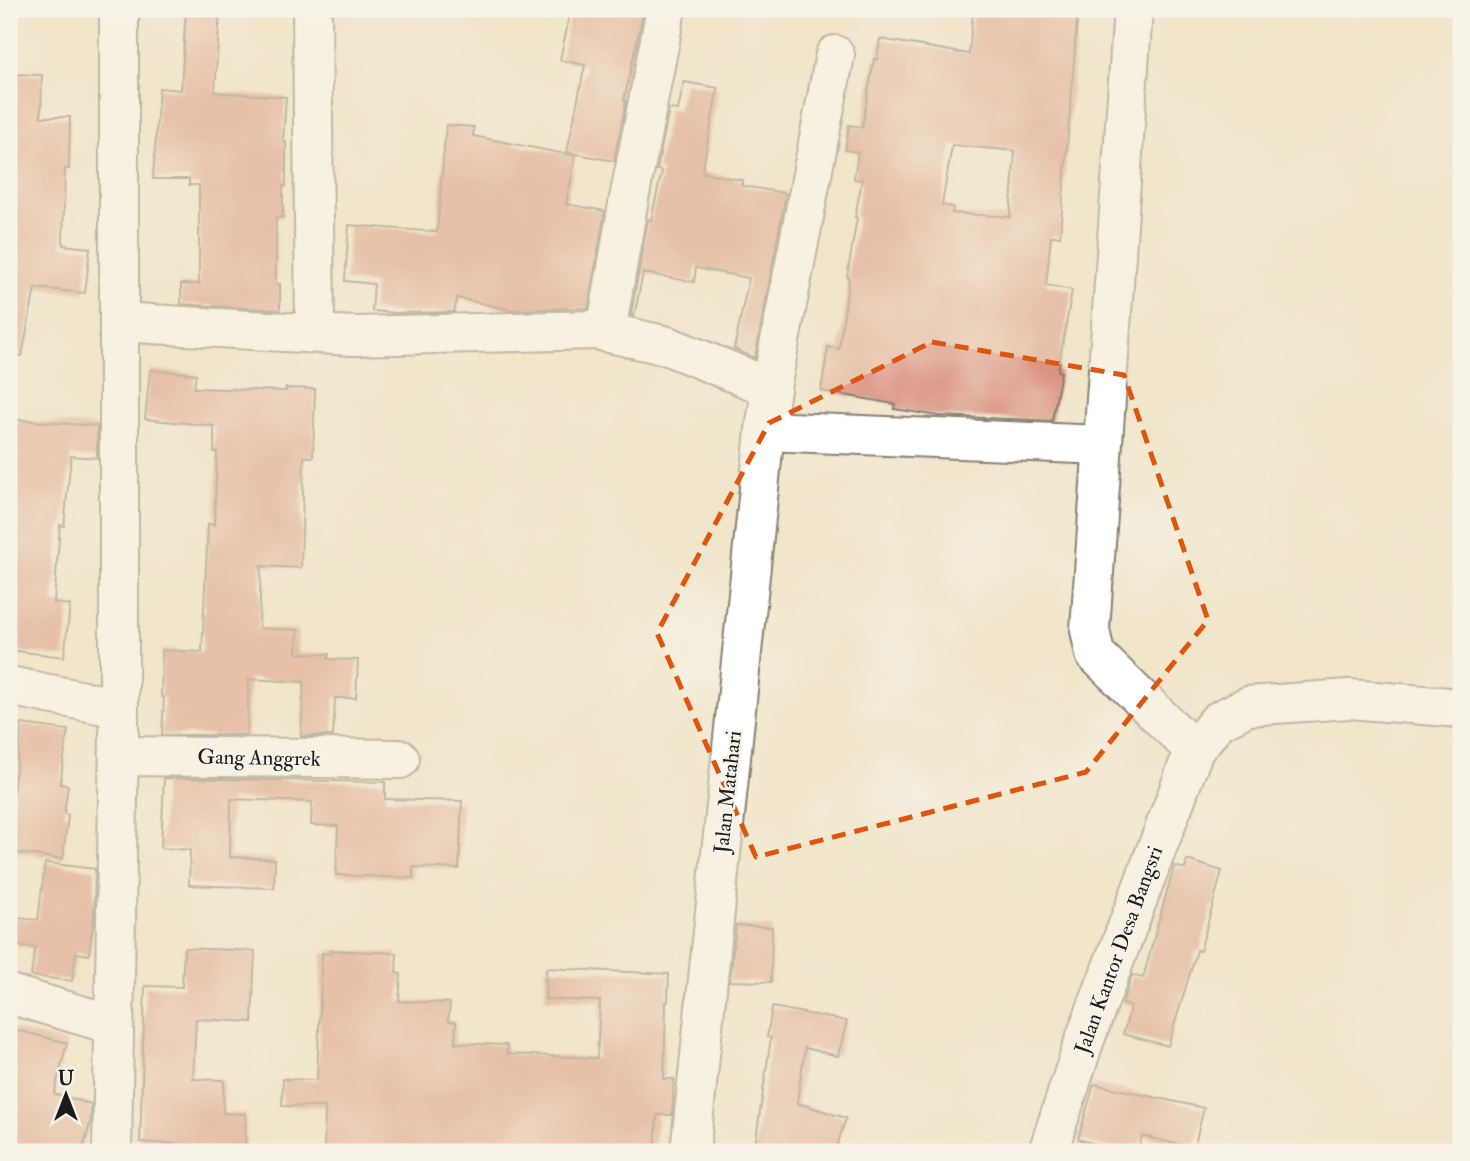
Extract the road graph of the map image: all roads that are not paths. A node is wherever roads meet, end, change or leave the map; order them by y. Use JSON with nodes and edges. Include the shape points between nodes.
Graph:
{"nodes":[{"id":1,"x":119,"y":9,"type":"edge"},
{"id":2,"x":312,"y":9,"type":"edge"},
{"id":3,"x":666,"y":9,"type":"edge"},
{"id":4,"x":1133,"y":9,"type":"edge"},
{"id":5,"x":835,"y":55,"type":"dead end"},
{"id":6,"x":119,"y":322,"type":"junction"},
{"id":7,"x":606,"y":332,"type":"junction"},
{"id":8,"x":316,"y":333,"type":"junction"},
{"id":9,"x":771,"y":388,"type":"junction"},
{"id":10,"x":765,"y":431,"type":"junction"},
{"id":11,"x":1102,"y":444,"type":"junction"},
{"id":12,"x":9,"y":686,"type":"edge"},
{"id":13,"x":119,"y":708,"type":"junction"},
{"id":14,"x":1461,"y":708,"type":"edge"},
{"id":15,"x":1194,"y":750,"type":"junction"},
{"id":16,"x":119,"y":756,"type":"junction"},
{"id":17,"x":400,"y":760,"type":"dead end"},
{"id":18,"x":9,"y":994,"type":"edge"},
{"id":19,"x":114,"y":1025,"type":"junction"},
{"id":20,"x":112,"y":1152,"type":"edge"},
{"id":21,"x":690,"y":1152,"type":"edge"},
{"id":22,"x":1048,"y":1152,"type":"edge"}],
"edges":[{"from":1,"to":6,"type":"street"},
{"from":2,"to":8,"type":"street"},
{"from":3,"to":7,"type":"street"},
{"from":4,"to":11,"type":"street"},
{"from":5,"to":9,"type":"street","name":"Jalan Matahari"},
{"from":6,"to":8,"type":"street"},
{"from":6,"to":13,"type":"street"},
{"from":7,"to":8,"type":"street"},
{"from":7,"to":9,"type":"street","via":[[668,346]]},
{"from":9,"to":10,"type":"street","name":"Jalan Matahari"},
{"from":10,"to":11,"type":"street"},
{"from":10,"to":21,"type":"street","name":"Jalan Matahari"},
{"from":11,"to":15,"type":"street","via":[[1090,630],[1095,654]]},
{"from":12,"to":13,"type":"street"},
{"from":13,"to":16,"type":"street"},
{"from":14,"to":15,"type":"street","name":"Jalan Kantor Desa Bangsri","via":[[1349,699],[1248,706],[1218,721]]},
{"from":15,"to":22,"type":"street","name":"Jalan Kantor Desa Bangsri","via":[[1085,1039]]},
{"from":16,"to":17,"type":"street","name":"Gang Anggrek"},
{"from":16,"to":19,"type":"street"},
{"from":18,"to":19,"type":"street"},
{"from":19,"to":20,"type":"street"}]}
